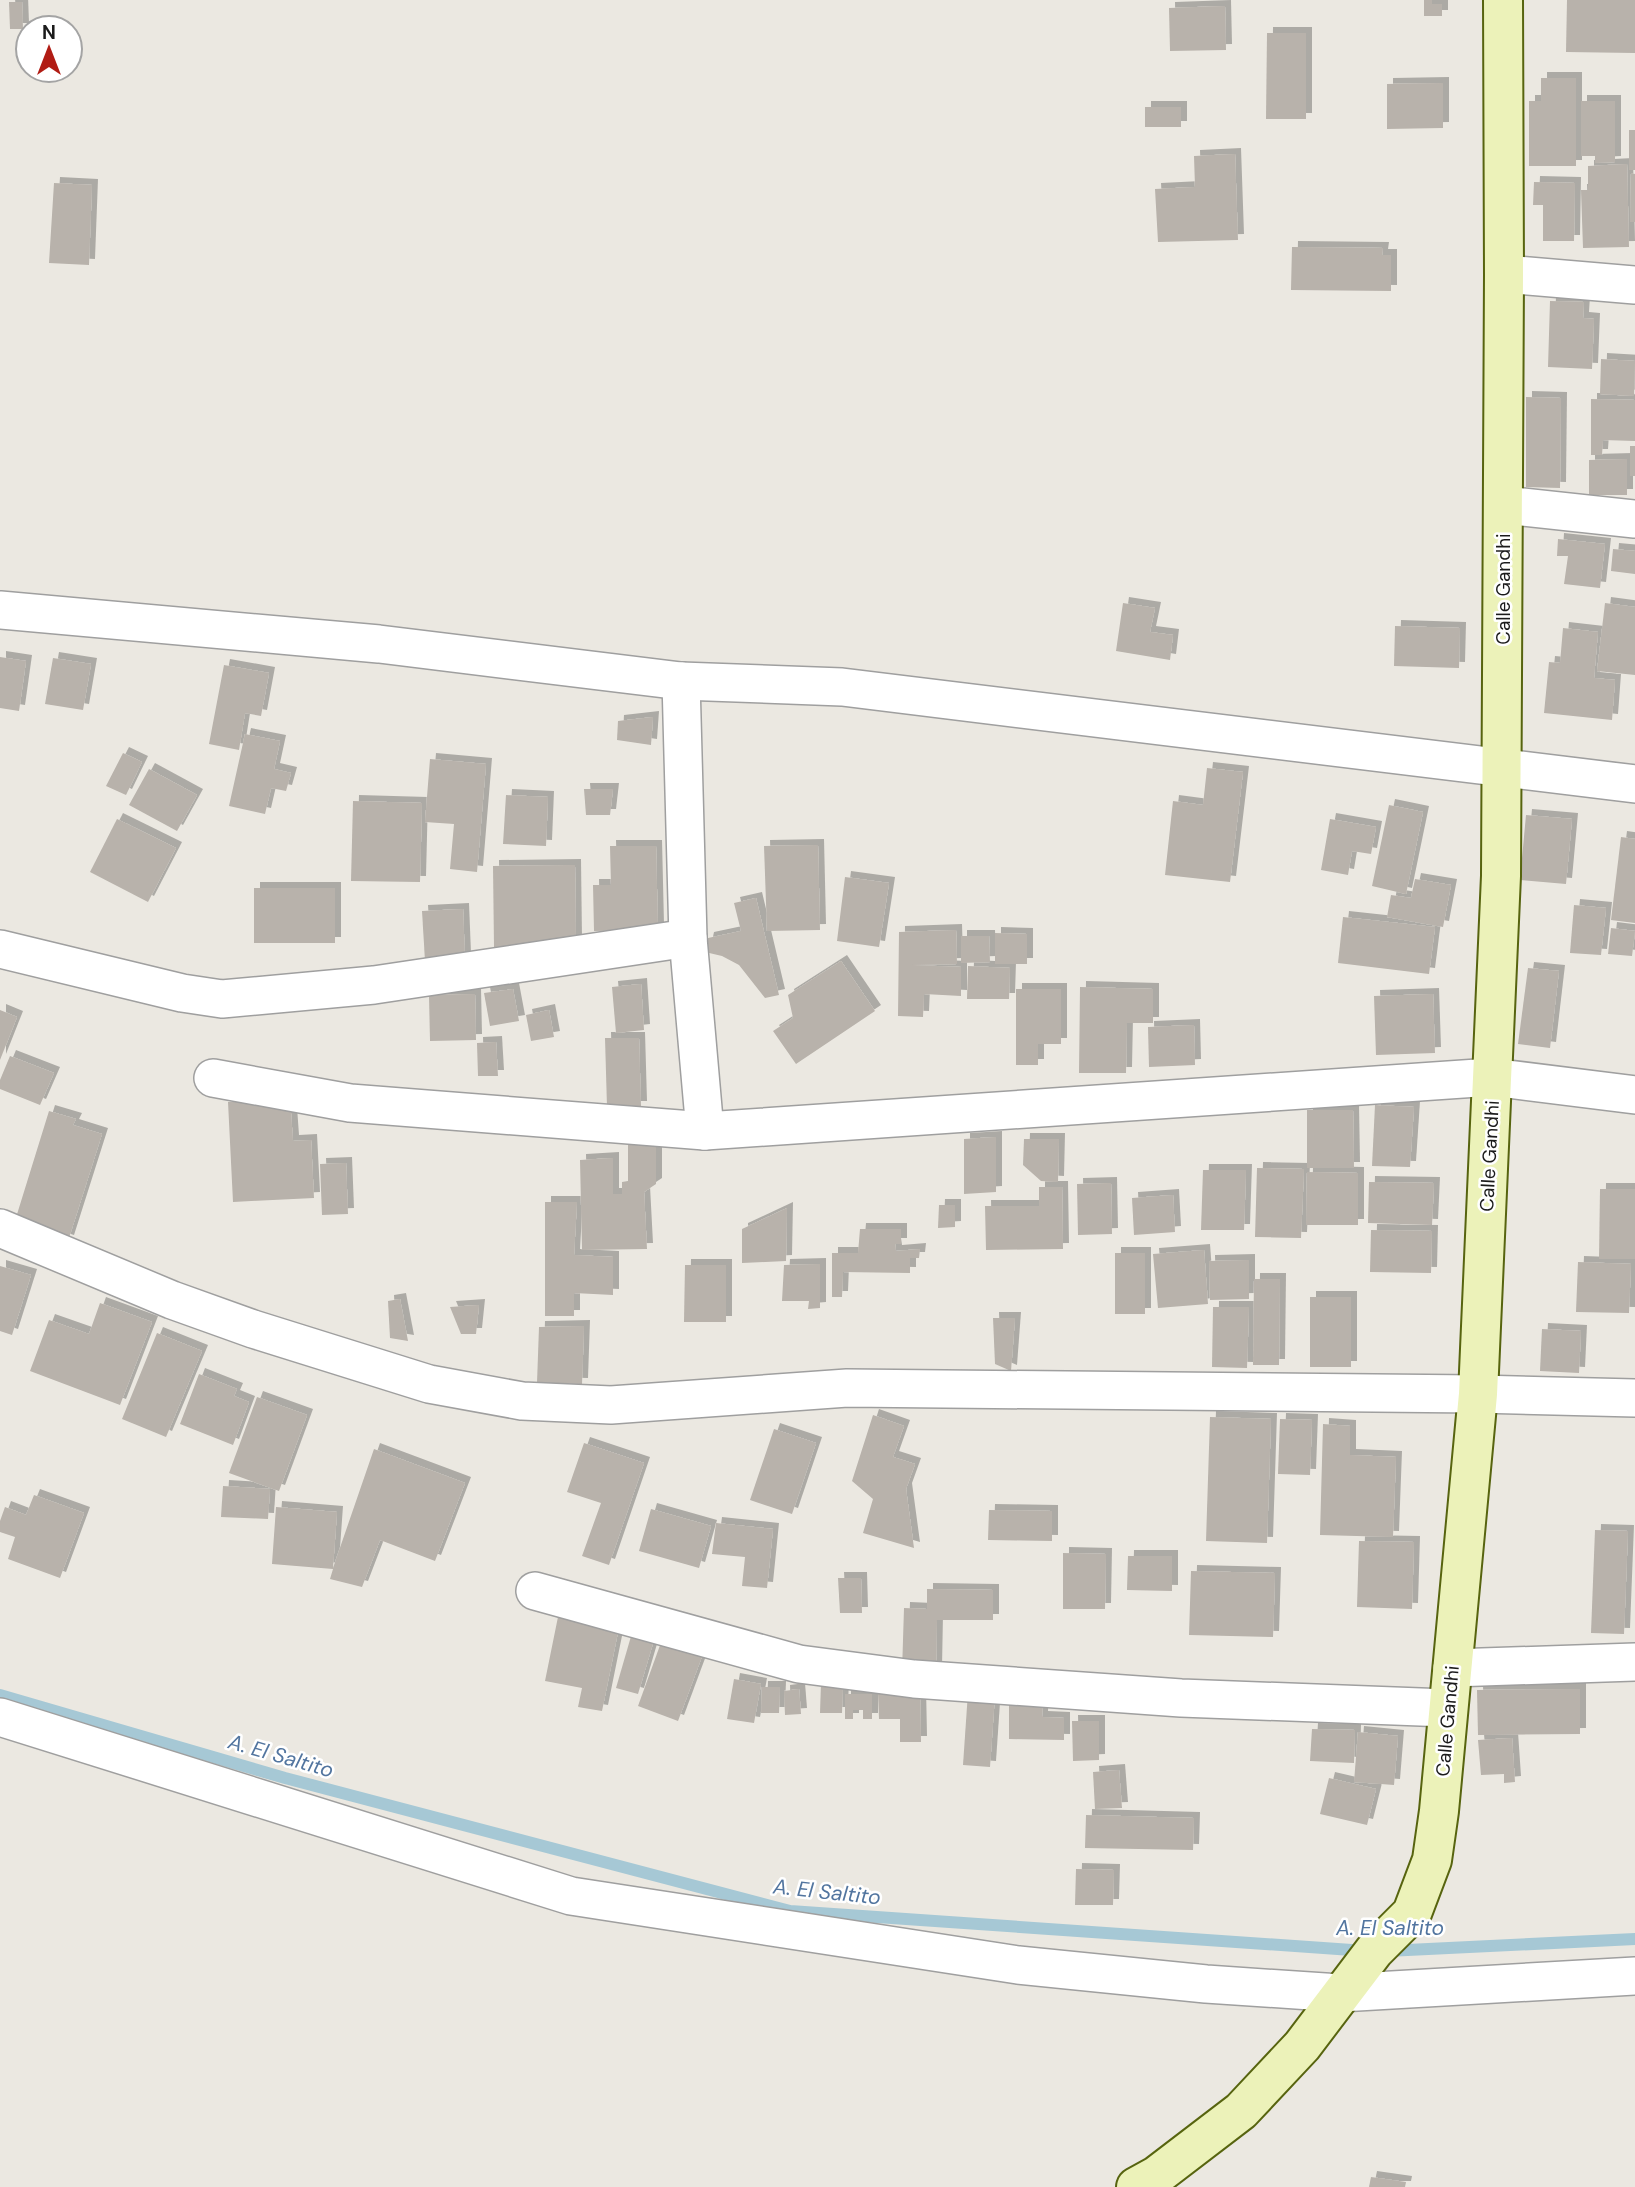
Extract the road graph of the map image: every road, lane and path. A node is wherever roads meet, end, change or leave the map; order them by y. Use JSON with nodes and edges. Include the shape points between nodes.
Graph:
{"nodes":[{"id":1,"x":1503,"y":0,"type":"edge"},
{"id":2,"x":1504,"y":274,"type":"junction"},
{"id":3,"x":1635,"y":285,"type":"edge"},
{"id":4,"x":1504,"y":505,"type":"junction"},
{"id":5,"x":1635,"y":519,"type":"edge"},
{"id":6,"x":0,"y":610,"type":"edge"},
{"id":7,"x":681,"y":681,"type":"junction"},
{"id":8,"x":1503,"y":766,"type":"junction"},
{"id":9,"x":1635,"y":784,"type":"edge"},
{"id":10,"x":688,"y":938,"type":"junction"},
{"id":11,"x":0,"y":949,"type":"edge"},
{"id":12,"x":1492,"y":1077,"type":"junction"},
{"id":13,"x":213,"y":1078,"type":"dead end"},
{"id":14,"x":1635,"y":1095,"type":"edge"},
{"id":15,"x":705,"y":1131,"type":"junction"},
{"id":16,"x":0,"y":1228,"type":"edge"},
{"id":17,"x":1478,"y":1394,"type":"junction"},
{"id":18,"x":1635,"y":1398,"type":"edge"},
{"id":19,"x":535,"y":1591,"type":"dead end"},
{"id":20,"x":1635,"y":1662,"type":"edge"},
{"id":21,"x":1452,"y":1668,"type":"junction"},
{"id":22,"x":1447,"y":1707,"type":"junction"},
{"id":23,"x":0,"y":1717,"type":"edge"},
{"id":24,"x":1635,"y":1976,"type":"edge"},
{"id":25,"x":1340,"y":1993,"type":"junction"},
{"id":26,"x":1136,"y":2187,"type":"edge"}],
"edges":[{"from":1,"to":2,"type":"main road","name":"Calle Gandhi"},
{"from":2,"to":3,"type":"street"},
{"from":2,"to":4,"type":"main road","name":"Calle Gandhi"},
{"from":4,"to":5,"type":"street"},
{"from":4,"to":8,"type":"main road","name":"Calle Gandhi"},
{"from":6,"to":7,"type":"street","via":[[379,644]]},
{"from":7,"to":8,"type":"street","via":[[842,687]]},
{"from":7,"to":10,"type":"street"},
{"from":8,"to":9,"type":"street"},
{"from":8,"to":12,"type":"main road","name":"Calle Gandhi"},
{"from":10,"to":11,"type":"street","via":[[374,985],[222,999]]},
{"from":10,"to":15,"type":"street"},
{"from":12,"to":14,"type":"street"},
{"from":12,"to":15,"type":"street"},
{"from":12,"to":17,"type":"main road","name":"Calle Gandhi"},
{"from":13,"to":15,"type":"street","via":[[350,1103]]},
{"from":16,"to":17,"type":"street","via":[[253,1329],[429,1384],[522,1401],[611,1405],[847,1388]]},
{"from":17,"to":18,"type":"street"},
{"from":17,"to":21,"type":"main road","name":"Calle Gandhi"},
{"from":19,"to":22,"type":"street","via":[[799,1664],[914,1679],[1181,1698]]},
{"from":20,"to":21,"type":"street"},
{"from":21,"to":22,"type":"main road","name":"Calle Gandhi"},
{"from":22,"to":25,"type":"main road","name":"Calle Gandhi","via":[[1432,1860],[1412,1913]]},
{"from":23,"to":25,"type":"street","via":[[571,1896],[1018,1965]]},
{"from":24,"to":25,"type":"street"},
{"from":25,"to":26,"type":"main road","name":"Calle Gandhi","via":[[1302,2046],[1241,2110]]}]}
